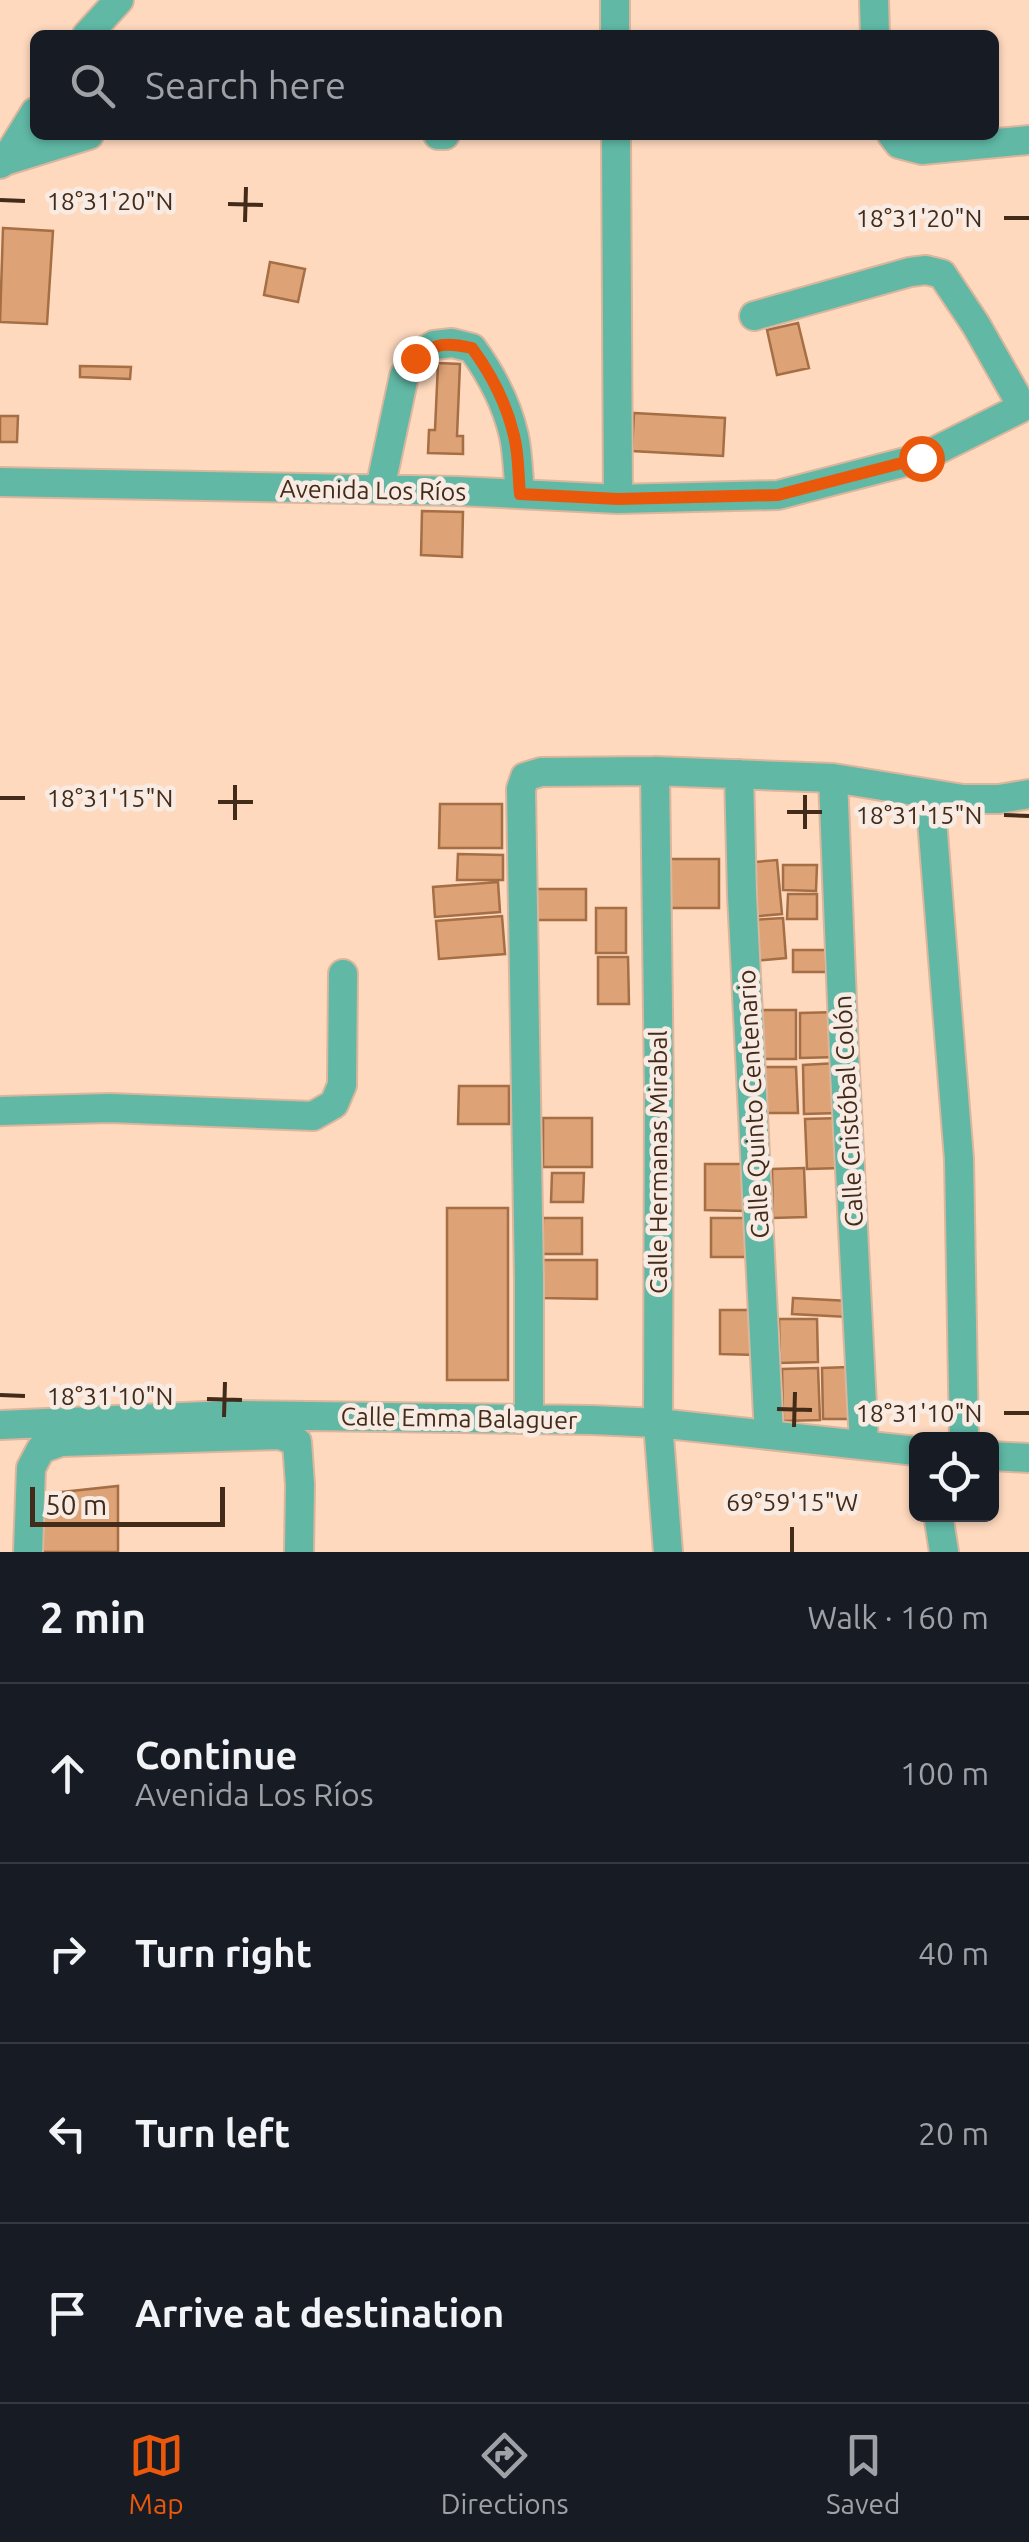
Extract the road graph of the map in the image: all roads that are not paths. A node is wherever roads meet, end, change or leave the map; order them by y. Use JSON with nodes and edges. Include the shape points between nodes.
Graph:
{"nodes":[{"id":1,"x":118,"y":0,"type":"edge"},
{"id":2,"x":615,"y":0,"type":"edge"},
{"id":3,"x":874,"y":0,"type":"edge"},
{"id":4,"x":91,"y":30,"type":"edge"},
{"id":5,"x":615,"y":30,"type":"edge"},
{"id":6,"x":875,"y":30,"type":"edge"},
{"id":7,"x":30,"y":120,"type":"edge"},
{"id":8,"x":73,"y":140,"type":"edge"},
{"id":9,"x":616,"y":140,"type":"edge"},
{"id":10,"x":896,"y":140,"type":"edge"},
{"id":11,"x":1029,"y":140,"type":"edge"},
{"id":12,"x":2,"y":163,"type":"edge"},
{"id":13,"x":754,"y":316,"type":"dead end"},
{"id":14,"x":1026,"y":405,"type":"edge"},
{"id":15,"x":0,"y":482,"type":"edge"},
{"id":16,"x":380,"y":489,"type":"junction"},
{"id":17,"x":520,"y":494,"type":"junction"},
{"id":18,"x":618,"y":499,"type":"junction"},
{"id":19,"x":655,"y":771,"type":"junction"},
{"id":20,"x":739,"y":774,"type":"junction"},
{"id":21,"x":834,"y":778,"type":"junction"},
{"id":22,"x":1029,"y":794,"type":"edge"},
{"id":23,"x":930,"y":796,"type":"junction"},
{"id":24,"x":343,"y":974,"type":"dead end"},
{"id":25,"x":0,"y":1111,"type":"edge"},
{"id":26,"x":529,"y":1419,"type":"junction"},
{"id":27,"x":658,"y":1424,"type":"junction"},
{"id":28,"x":0,"y":1425,"type":"edge"},
{"id":29,"x":964,"y":1432,"type":"edge"},
{"id":30,"x":769,"y":1435,"type":"junction"},
{"id":31,"x":864,"y":1444,"type":"junction"},
{"id":32,"x":909,"y":1450,"type":"edge"},
{"id":33,"x":999,"y":1456,"type":"edge"},
{"id":34,"x":1029,"y":1458,"type":"edge"},
{"id":35,"x":939,"y":1522,"type":"edge"},
{"id":36,"x":28,"y":1552,"type":"edge"},
{"id":37,"x":299,"y":1552,"type":"edge"},
{"id":38,"x":668,"y":1552,"type":"edge"},
{"id":39,"x":944,"y":1552,"type":"edge"}],
"edges":[{"from":1,"to":4,"type":"street"},
{"from":2,"to":5,"type":"street"},
{"from":3,"to":6,"type":"street"},
{"from":7,"to":12,"type":"street"},
{"from":8,"to":12,"type":"street"},
{"from":9,"to":18,"type":"street"},
{"from":10,"to":11,"type":"street","via":[[922,150]]},
{"from":13,"to":14,"type":"street","via":[[910,272],[942,274]]},
{"from":14,"to":18,"type":"street","name":"Avenida Los Ríos","via":[[921,458],[778,495]]},
{"from":15,"to":16,"type":"street","name":"Avenida Los Ríos"},
{"from":16,"to":17,"type":"street","name":"Avenida Los Ríos"},
{"from":16,"to":17,"type":"street","via":[[404,376],[434,345],[452,344],[472,348],[506,407]]},
{"from":17,"to":18,"type":"street","name":"Avenida Los Ríos"},
{"from":19,"to":20,"type":"street"},
{"from":19,"to":26,"type":"street","via":[[541,772],[525,777],[521,789]]},
{"from":19,"to":27,"type":"street","name":"Calle Hermanas Mirabal"},
{"from":20,"to":21,"type":"street"},
{"from":20,"to":30,"type":"street","name":"Calle Quinto Centenario"},
{"from":21,"to":23,"type":"street"},
{"from":21,"to":31,"type":"street","name":"Calle Cristóbal Colón"},
{"from":22,"to":23,"type":"street"},
{"from":23,"to":29,"type":"street","via":[[959,1160]]},
{"from":24,"to":25,"type":"street","via":[[342,1085],[334,1104],[313,1116]]},
{"from":26,"to":27,"type":"street","name":"Calle Emma Balaguer"},
{"from":26,"to":28,"type":"street","name":"Calle Emma Balaguer","via":[[230,1415]]},
{"from":27,"to":30,"type":"street","name":"Calle Emma Balaguer"},
{"from":27,"to":38,"type":"street","name":"Calle Hermanas Mirabal"},
{"from":30,"to":31,"type":"street","name":"Calle Emma Balaguer"},
{"from":31,"to":32,"type":"street","name":"Calle Emma Balaguer"},
{"from":33,"to":34,"type":"street"},
{"from":35,"to":39,"type":"street"},
{"from":36,"to":37,"type":"street","via":[[31,1468],[41,1449],[61,1442],[280,1436],[296,1442]]}]}
